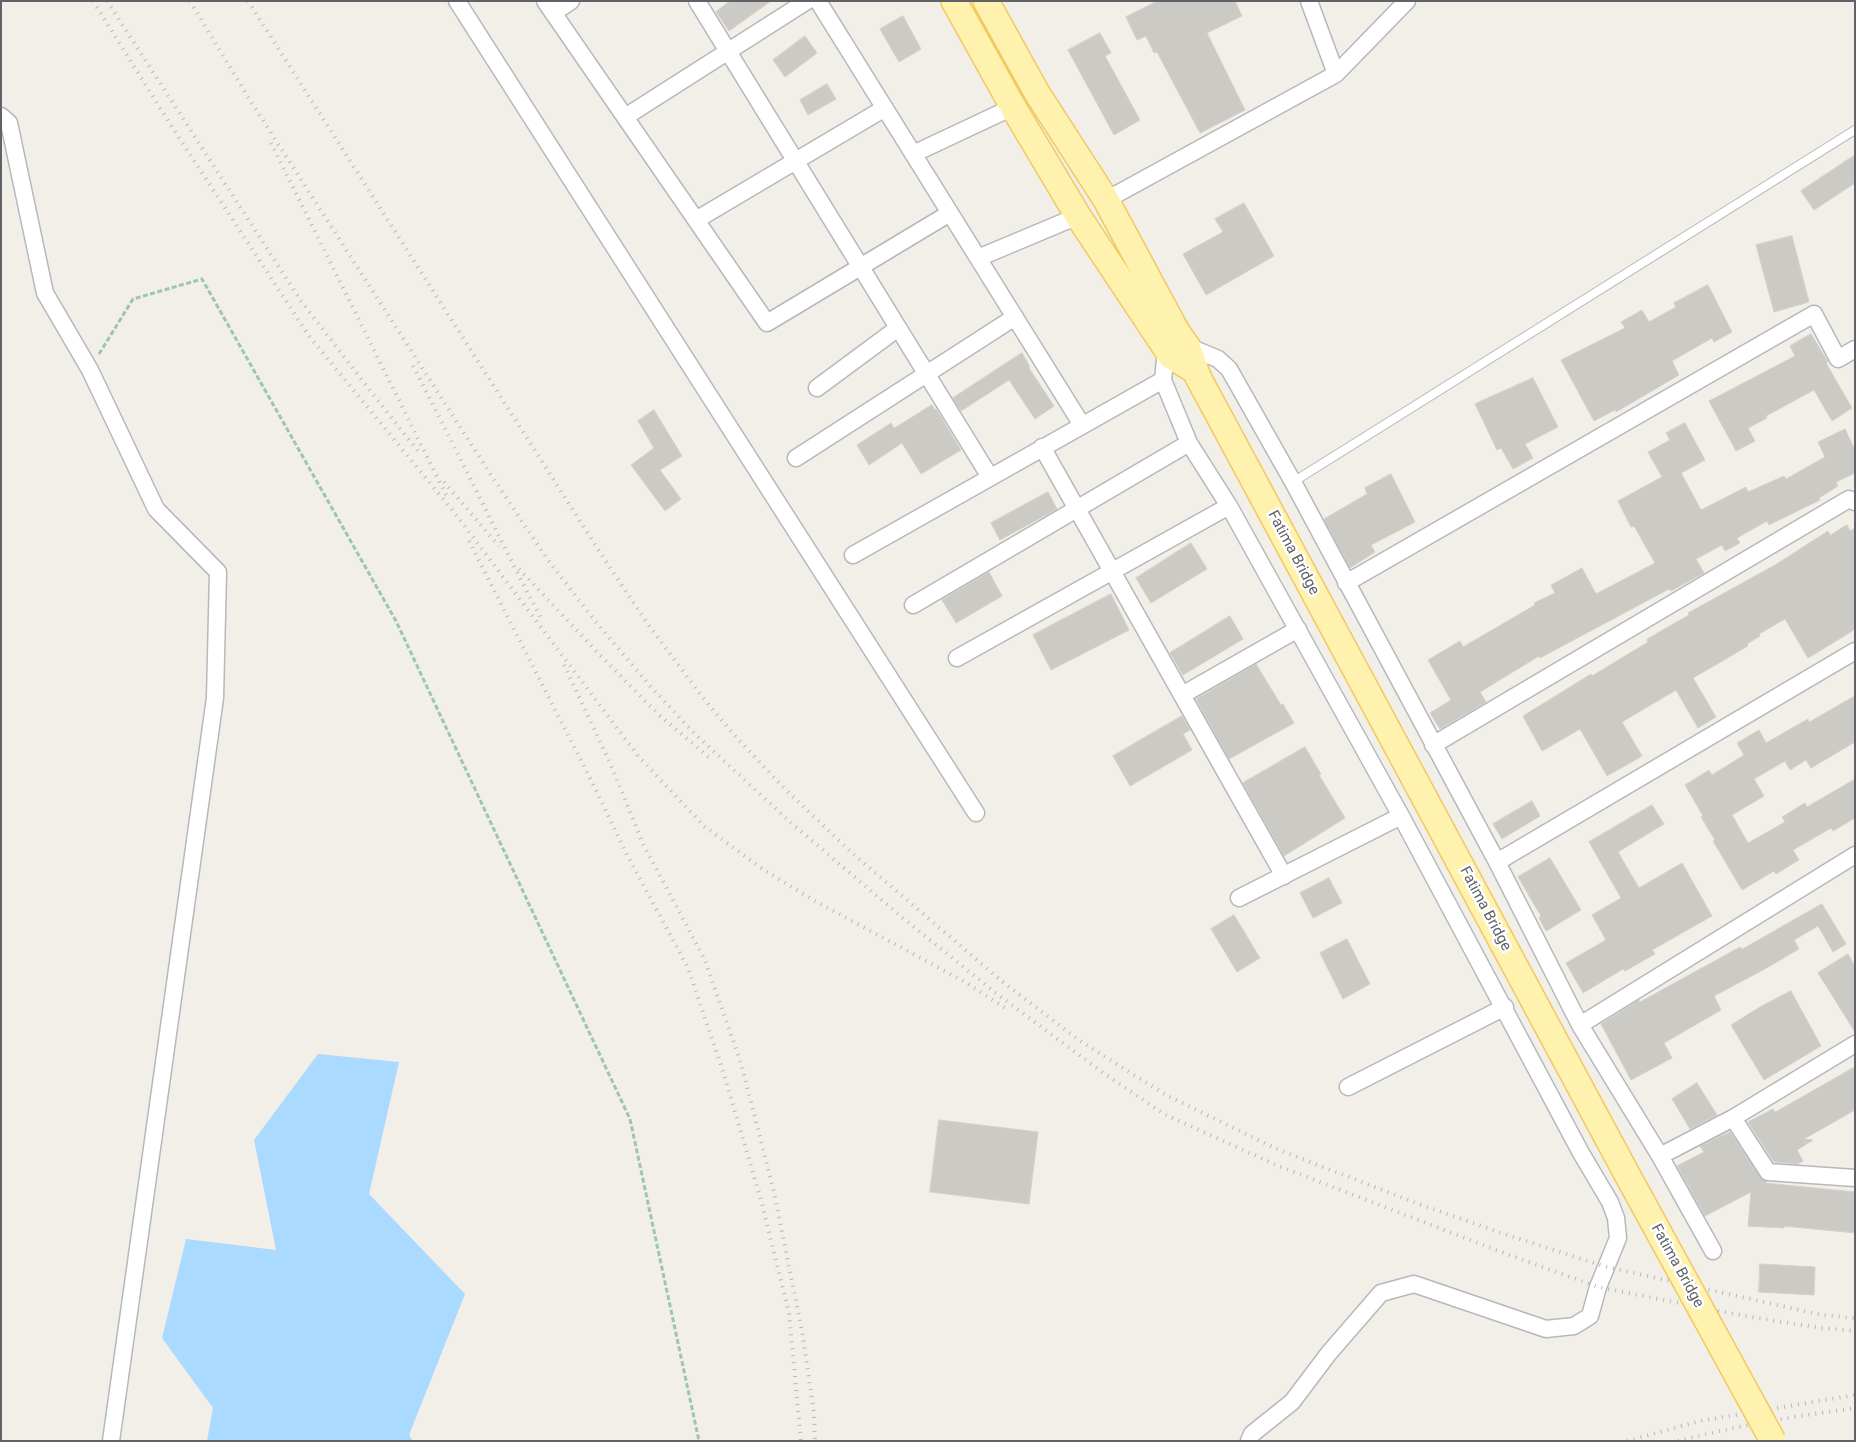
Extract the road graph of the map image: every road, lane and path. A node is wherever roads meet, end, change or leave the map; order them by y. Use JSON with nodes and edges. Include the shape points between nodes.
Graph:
{"nodes":[{"id":1,"x":457,"y":1,"type":"edge"},
{"id":2,"x":571,"y":1,"type":"edge"},
{"id":3,"x":697,"y":1,"type":"edge"},
{"id":4,"x":807,"y":1,"type":"edge"},
{"id":5,"x":818,"y":1,"type":"edge"},
{"id":6,"x":954,"y":1,"type":"edge"},
{"id":7,"x":986,"y":1,"type":"edge"},
{"id":8,"x":1309,"y":1,"type":"edge"},
{"id":9,"x":1407,"y":1,"type":"edge"},
{"id":10,"x":549,"y":7,"type":"edge"},
{"id":11,"x":728,"y":52,"type":"junction"},
{"id":12,"x":1336,"y":74,"type":"junction"},
{"id":13,"x":1013,"y":106,"type":"junction"},
{"id":14,"x":885,"y":108,"type":"junction"},
{"id":15,"x":1,"y":116,"type":"edge"},
{"id":16,"x":625,"y":118,"type":"junction"},
{"id":17,"x":1855,"y":130,"type":"edge"},
{"id":18,"x":913,"y":154,"type":"junction"},
{"id":19,"x":795,"y":162,"type":"junction"},
{"id":20,"x":1106,"y":200,"type":"junction"},
{"id":21,"x":950,"y":213,"type":"junction"},
{"id":22,"x":1078,"y":216,"type":"junction"},
{"id":23,"x":696,"y":220,"type":"junction"},
{"id":24,"x":978,"y":258,"type":"junction"},
{"id":25,"x":860,"y":267,"type":"junction"},
{"id":26,"x":1015,"y":317,"type":"junction"},
{"id":27,"x":898,"y":328,"type":"junction"},
{"id":28,"x":1177,"y":348,"type":"junction"},
{"id":29,"x":1855,"y":349,"type":"edge"},
{"id":30,"x":90,"y":370,"type":"junction"},
{"id":31,"x":926,"y":374,"type":"junction"},
{"id":32,"x":1163,"y":380,"type":"junction"},
{"id":33,"x":817,"y":388,"type":"dead end"},
{"id":34,"x":1082,"y":425,"type":"junction"},
{"id":35,"x":1189,"y":443,"type":"junction"},
{"id":36,"x":1042,"y":448,"type":"junction"},
{"id":37,"x":796,"y":458,"type":"dead end"},
{"id":38,"x":990,"y":477,"type":"junction"},
{"id":39,"x":1293,"y":482,"type":"junction"},
{"id":40,"x":1855,"y":502,"type":"edge"},
{"id":41,"x":1229,"y":506,"type":"junction"},
{"id":42,"x":1077,"y":509,"type":"junction"},
{"id":43,"x":853,"y":555,"type":"dead end"},
{"id":44,"x":1112,"y":571,"type":"junction"},
{"id":45,"x":1346,"y":583,"type":"junction"},
{"id":46,"x":913,"y":605,"type":"dead end"},
{"id":47,"x":1298,"y":629,"type":"junction"},
{"id":48,"x":1855,"y":651,"type":"edge"},
{"id":49,"x":958,"y":658,"type":"dead end"},
{"id":50,"x":1182,"y":694,"type":"junction"},
{"id":51,"x":1433,"y":745,"type":"junction"},
{"id":52,"x":976,"y":813,"type":"dead end"},
{"id":53,"x":1401,"y":816,"type":"junction"},
{"id":54,"x":1855,"y":855,"type":"edge"},
{"id":55,"x":1496,"y":862,"type":"junction"},
{"id":56,"x":1284,"y":876,"type":"junction"},
{"id":57,"x":1239,"y":898,"type":"dead end"},
{"id":58,"x":1505,"y":1007,"type":"junction"},
{"id":59,"x":1580,"y":1025,"type":"junction"},
{"id":60,"x":1855,"y":1044,"type":"edge"},
{"id":61,"x":1348,"y":1087,"type":"dead end"},
{"id":62,"x":1733,"y":1118,"type":"junction"},
{"id":63,"x":1660,"y":1156,"type":"junction"},
{"id":64,"x":1855,"y":1178,"type":"edge"},
{"id":65,"x":1713,"y":1251,"type":"dead end"},
{"id":66,"x":110,"y":1441,"type":"edge"},
{"id":67,"x":699,"y":1441,"type":"edge"},
{"id":68,"x":1249,"y":1441,"type":"edge"},
{"id":69,"x":1773,"y":1441,"type":"edge"}],
"edges":[{"from":1,"to":52,"type":"street"},
{"from":2,"to":10,"type":"street"},
{"from":3,"to":11,"type":"street"},
{"from":4,"to":11,"type":"street"},
{"from":5,"to":14,"type":"street"},
{"from":6,"to":13,"type":"main road"},
{"from":7,"to":20,"type":"main road","via":[[1037,93]]},
{"from":8,"to":12,"type":"street"},
{"from":9,"to":12,"type":"street"},
{"from":10,"to":16,"type":"street"},
{"from":11,"to":16,"type":"street"},
{"from":11,"to":19,"type":"street"},
{"from":12,"to":20,"type":"street"},
{"from":13,"to":18,"type":"street"},
{"from":13,"to":22,"type":"main road"},
{"from":14,"to":18,"type":"street"},
{"from":14,"to":19,"type":"street"},
{"from":15,"to":30,"type":"street","via":[[9,123],[45,293]]},
{"from":16,"to":23,"type":"street"},
{"from":17,"to":39,"type":"lane"},
{"from":18,"to":21,"type":"street"},
{"from":19,"to":23,"type":"street"},
{"from":19,"to":25,"type":"street"},
{"from":20,"to":28,"type":"main road","via":[[1178,332]]},
{"from":21,"to":24,"type":"street"},
{"from":21,"to":25,"type":"street"},
{"from":22,"to":24,"type":"street"},
{"from":22,"to":28,"type":"main road"},
{"from":23,"to":25,"type":"street","via":[[767,323]]},
{"from":24,"to":26,"type":"street"},
{"from":25,"to":27,"type":"street"},
{"from":26,"to":31,"type":"street"},
{"from":26,"to":34,"type":"street"},
{"from":27,"to":31,"type":"street"},
{"from":27,"to":33,"type":"street"},
{"from":28,"to":32,"type":"street"},
{"from":28,"to":39,"type":"street","via":[[1218,359],[1230,369]]},
{"from":28,"to":69,"type":"main road","name":"Fatima Bridge","bridge":true,"via":[[1196,374]]},
{"from":29,"to":45,"type":"street","via":[[1838,359],[1814,314]]},
{"from":30,"to":66,"type":"street","via":[[156,509],[218,572],[215,698]]},
{"from":30,"to":67,"type":"path","via":[[133,299],[202,279],[396,621],[630,1119]]},
{"from":31,"to":37,"type":"street"},
{"from":31,"to":38,"type":"street"},
{"from":32,"to":34,"type":"street"},
{"from":32,"to":35,"type":"street"},
{"from":34,"to":36,"type":"street"},
{"from":35,"to":41,"type":"street"},
{"from":35,"to":42,"type":"street"},
{"from":36,"to":38,"type":"street"},
{"from":36,"to":42,"type":"street"},
{"from":38,"to":43,"type":"street"},
{"from":39,"to":45,"type":"street"},
{"from":40,"to":51,"type":"street","via":[[1849,499]]},
{"from":41,"to":44,"type":"street"},
{"from":41,"to":47,"type":"street"},
{"from":42,"to":44,"type":"street"},
{"from":42,"to":46,"type":"street"},
{"from":44,"to":49,"type":"street"},
{"from":44,"to":50,"type":"street"},
{"from":45,"to":51,"type":"street"},
{"from":47,"to":50,"type":"street"},
{"from":47,"to":53,"type":"street"},
{"from":48,"to":55,"type":"street"},
{"from":50,"to":56,"type":"street"},
{"from":51,"to":55,"type":"street"},
{"from":53,"to":56,"type":"street"},
{"from":53,"to":58,"type":"street"},
{"from":54,"to":59,"type":"street"},
{"from":55,"to":59,"type":"street"},
{"from":56,"to":57,"type":"street"},
{"from":58,"to":61,"type":"street"},
{"from":58,"to":68,"type":"street","via":[[1616,1218],[1618,1238],[1590,1316],[1574,1326],[1546,1329],[1414,1284],[1381,1293],[1292,1402],[1252,1434]]},
{"from":59,"to":63,"type":"street"},
{"from":60,"to":62,"type":"street"},
{"from":62,"to":63,"type":"street"},
{"from":62,"to":64,"type":"street","via":[[1768,1172]]},
{"from":63,"to":65,"type":"street"}]}
